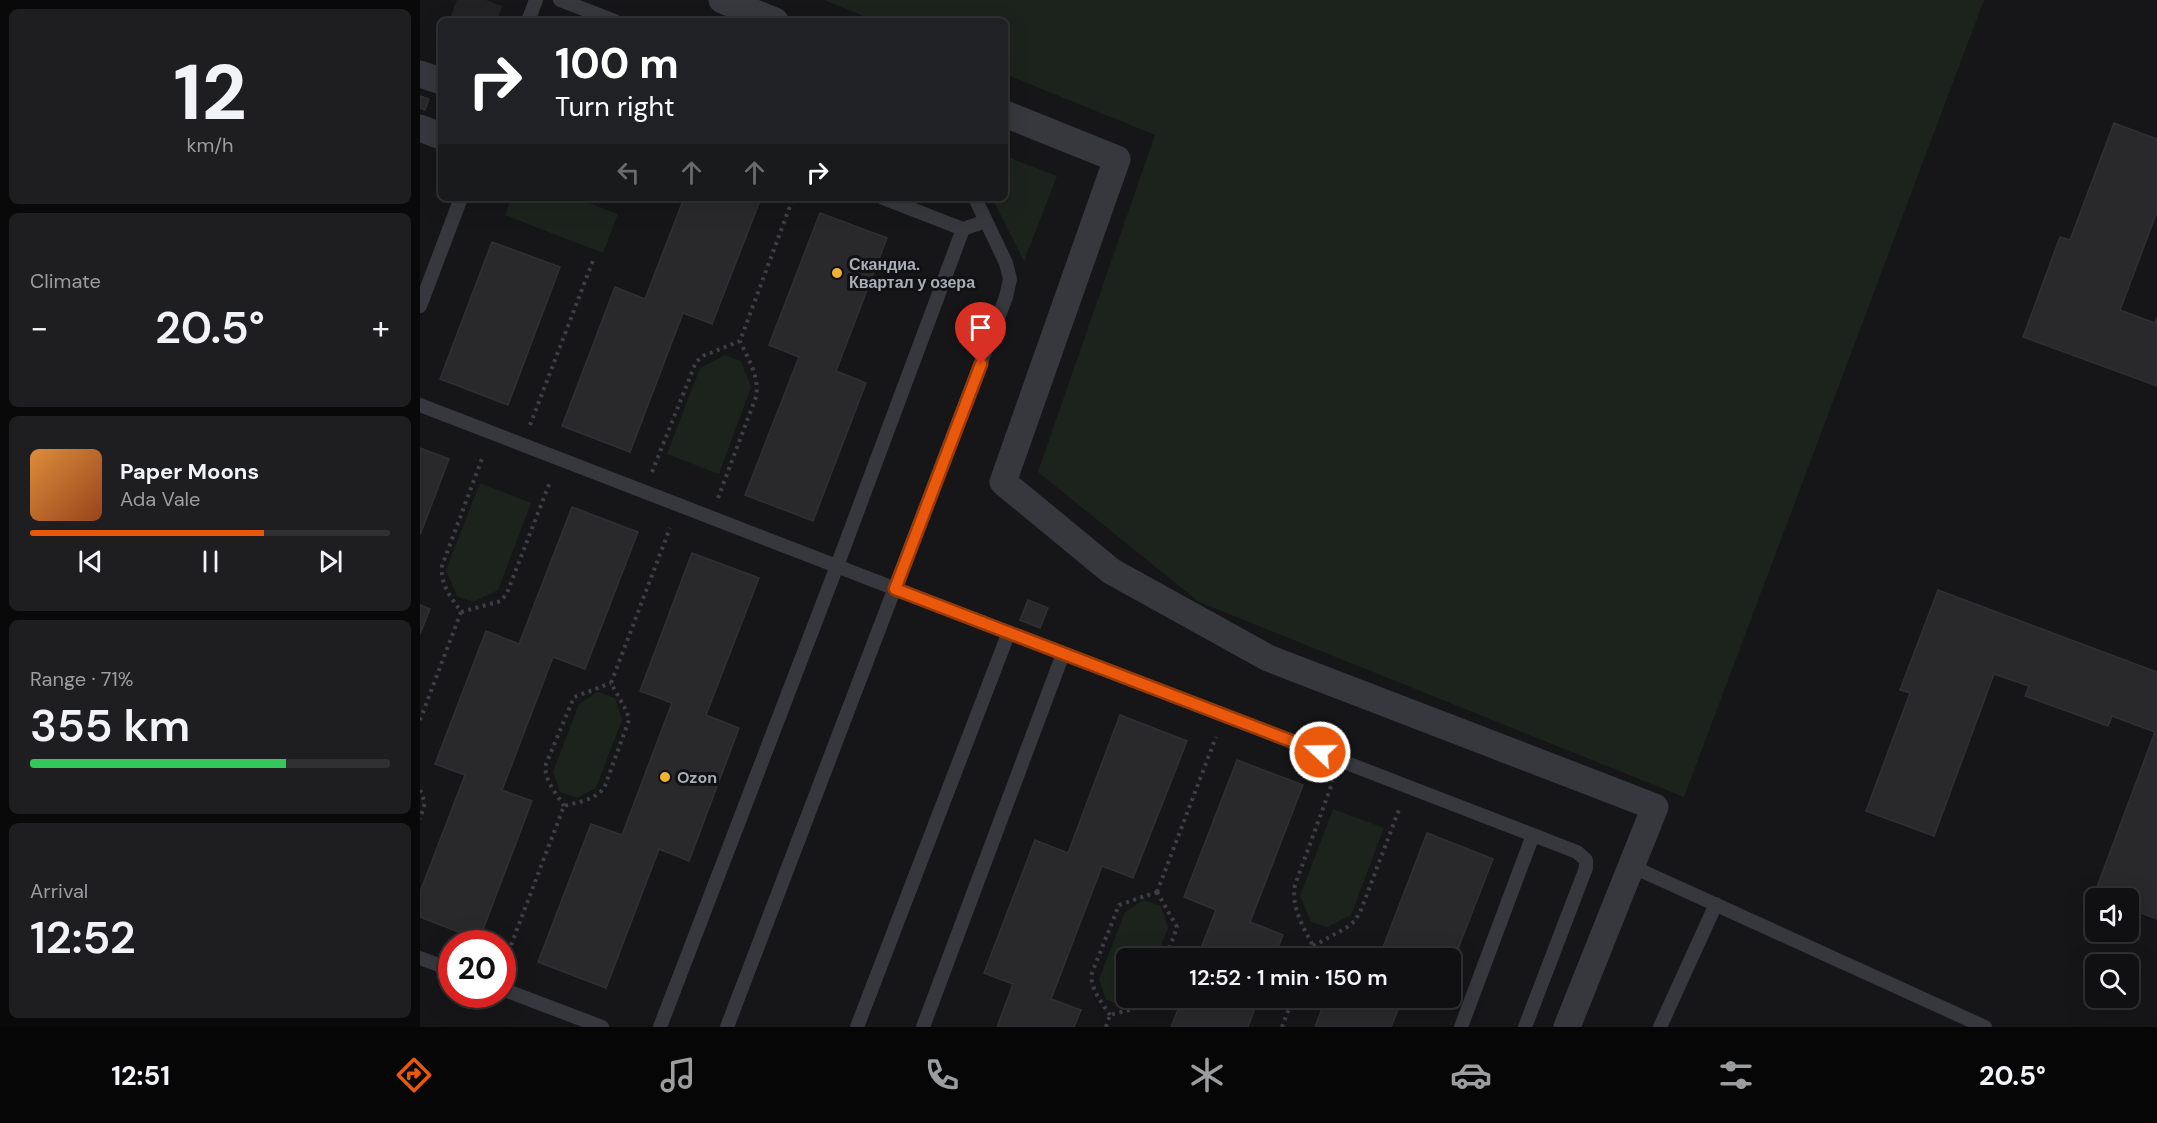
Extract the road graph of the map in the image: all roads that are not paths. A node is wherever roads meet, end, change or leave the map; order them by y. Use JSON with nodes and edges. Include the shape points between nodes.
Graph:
{"nodes":[{"id":1,"x":536,"y":0,"type":"edge"},
{"id":2,"x":560,"y":0,"type":"edge"},
{"id":3,"x":722,"y":0,"type":"edge"},
{"id":4,"x":529,"y":18,"type":"edge"},
{"id":5,"x":607,"y":18,"type":"edge"},
{"id":6,"x":767,"y":18,"type":"edge"},
{"id":7,"x":420,"y":74,"type":"edge"},
{"id":8,"x":438,"y":80,"type":"edge"},
{"id":9,"x":1008,"y":115,"type":"edge"},
{"id":10,"x":420,"y":128,"type":"edge"},
{"id":11,"x":438,"y":135,"type":"edge"},
{"id":12,"x":460,"y":201,"type":"edge"},
{"id":13,"x":891,"y":201,"type":"edge"},
{"id":14,"x":976,"y":201,"type":"edge"},
{"id":15,"x":986,"y":221,"type":"junction"},
{"id":16,"x":963,"y":229,"type":"junction"},
{"id":17,"x":420,"y":306,"type":"edge"},
{"id":18,"x":420,"y":405,"type":"edge"},
{"id":19,"x":837,"y":566,"type":"junction"},
{"id":20,"x":895,"y":589,"type":"junction"},
{"id":21,"x":1009,"y":632,"type":"junction"},
{"id":22,"x":1063,"y":654,"type":"junction"},
{"id":23,"x":1533,"y":835,"type":"junction"},
{"id":24,"x":1631,"y":866,"type":"junction"},
{"id":25,"x":1716,"y":904,"type":"junction"},
{"id":26,"x":420,"y":958,"type":"edge"},
{"id":27,"x":438,"y":965,"type":"edge"},
{"id":28,"x":516,"y":994,"type":"edge"},
{"id":29,"x":602,"y":1027,"type":"edge"},
{"id":30,"x":660,"y":1027,"type":"edge"},
{"id":31,"x":727,"y":1027,"type":"edge"},
{"id":32,"x":857,"y":1027,"type":"edge"},
{"id":33,"x":923,"y":1027,"type":"edge"},
{"id":34,"x":1461,"y":1027,"type":"edge"},
{"id":35,"x":1525,"y":1027,"type":"edge"},
{"id":36,"x":1567,"y":1027,"type":"edge"},
{"id":37,"x":1660,"y":1027,"type":"edge"},
{"id":38,"x":1985,"y":1027,"type":"edge"}],
"edges":[{"from":1,"to":4,"type":"lane"},
{"from":2,"to":5,"type":"lane"},
{"from":3,"to":6,"type":"street"},
{"from":7,"to":8,"type":"street"},
{"from":9,"to":24,"type":"street","via":[[1117,159],[1003,482],[1112,571],[1268,658],[1655,807]]},
{"from":10,"to":11,"type":"street"},
{"from":12,"to":17,"type":"lane"},
{"from":13,"to":16,"type":"lane"},
{"from":14,"to":15,"type":"lane"},
{"from":15,"to":16,"type":"lane"},
{"from":15,"to":20,"type":"lane","via":[[1006,263],[1010,279],[1006,297]]},
{"from":16,"to":19,"type":"lane"},
{"from":18,"to":19,"type":"lane"},
{"from":19,"to":20,"type":"lane"},
{"from":19,"to":30,"type":"lane"},
{"from":20,"to":21,"type":"lane"},
{"from":20,"to":31,"type":"lane"},
{"from":21,"to":22,"type":"lane"},
{"from":21,"to":32,"type":"lane"},
{"from":22,"to":23,"type":"lane"},
{"from":22,"to":33,"type":"lane"},
{"from":23,"to":34,"type":"lane"},
{"from":23,"to":35,"type":"lane","via":[[1577,852],[1586,860],[1586,868]]},
{"from":24,"to":25,"type":"lane"},
{"from":24,"to":36,"type":"street"},
{"from":25,"to":37,"type":"lane"},
{"from":25,"to":38,"type":"lane"},
{"from":26,"to":27,"type":"lane"},
{"from":28,"to":29,"type":"lane"}]}
